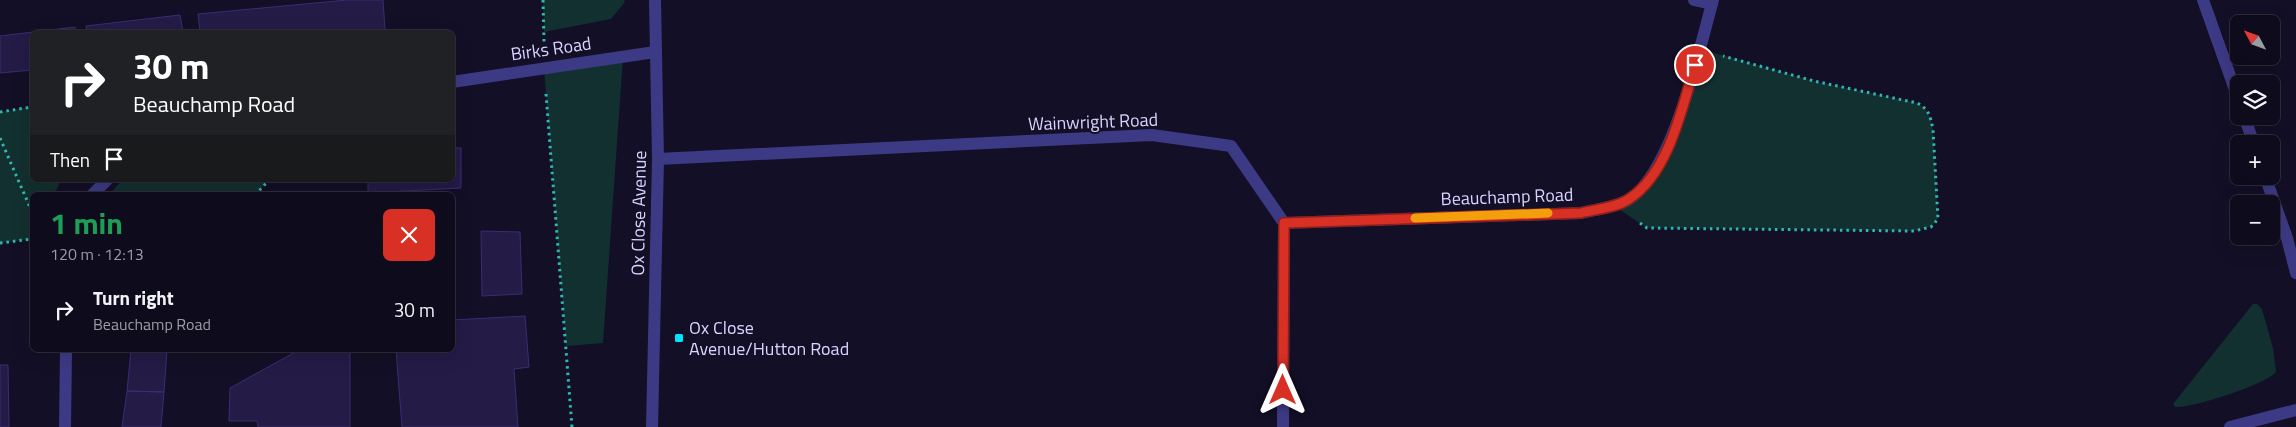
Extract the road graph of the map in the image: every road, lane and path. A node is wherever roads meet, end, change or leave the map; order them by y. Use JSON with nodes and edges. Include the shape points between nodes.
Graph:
{"nodes":[{"id":1,"x":543,"y":0,"type":"edge"},
{"id":2,"x":656,"y":0,"type":"edge"},
{"id":3,"x":1694,"y":0,"type":"edge"},
{"id":4,"x":2203,"y":0,"type":"edge"},
{"id":5,"x":1713,"y":2,"type":"edge"},
{"id":6,"x":1700,"y":49,"type":"junction"},
{"id":7,"x":655,"y":52,"type":"junction"},
{"id":8,"x":544,"y":68,"type":"junction"},
{"id":9,"x":2230,"y":76,"type":"edge"},
{"id":10,"x":455,"y":82,"type":"edge"},
{"id":11,"x":30,"y":107,"type":"edge"},
{"id":12,"x":0,"y":112,"type":"edge"},
{"id":13,"x":0,"y":138,"type":"edge"},
{"id":14,"x":658,"y":159,"type":"junction"},
{"id":15,"x":105,"y":182,"type":"edge"},
{"id":16,"x":267,"y":182,"type":"edge"},
{"id":17,"x":2269,"y":185,"type":"edge"},
{"id":18,"x":95,"y":192,"type":"edge"},
{"id":19,"x":258,"y":192,"type":"edge"},
{"id":20,"x":1614,"y":206,"type":"junction"},
{"id":21,"x":30,"y":207,"type":"edge"},
{"id":22,"x":1284,"y":223,"type":"junction"},
{"id":23,"x":2291,"y":236,"type":"edge"},
{"id":24,"x":30,"y":239,"type":"edge"},
{"id":25,"x":0,"y":242,"type":"edge"},
{"id":26,"x":2296,"y":274,"type":"edge"},
{"id":27,"x":66,"y":352,"type":"edge"},
{"id":28,"x":2296,"y":410,"type":"edge"},
{"id":29,"x":65,"y":427,"type":"edge"},
{"id":30,"x":572,"y":427,"type":"edge"},
{"id":31,"x":652,"y":427,"type":"edge"},
{"id":32,"x":1283,"y":427,"type":"edge"},
{"id":33,"x":2230,"y":427,"type":"edge"}],
"edges":[{"from":1,"to":8,"type":"path"},
{"from":2,"to":7,"type":"street","name":"Ox Close Avenue"},
{"from":3,"to":5,"type":"street"},
{"from":4,"to":9,"type":"street"},
{"from":5,"to":6,"type":"street","name":"Beauchamp Road"},
{"from":6,"to":20,"type":"street","name":"Beauchamp Road","via":[[1660,164],[1651,178],[1629,199]]},
{"from":6,"to":20,"type":"path","via":[[1814,81],[1925,107],[1933,129],[1938,220],[1932,227],[1914,231],[1647,228]]},
{"from":7,"to":8,"type":"street","name":"Birks Road"},
{"from":7,"to":14,"type":"street","name":"Ox Close Avenue"},
{"from":8,"to":10,"type":"street","name":"Birks Road"},
{"from":8,"to":30,"type":"path"},
{"from":11,"to":12,"type":"path"},
{"from":13,"to":21,"type":"path"},
{"from":14,"to":22,"type":"street","name":"Wainwright Road","via":[[1152,135],[1231,146]]},
{"from":14,"to":31,"type":"street","name":"Ox Close Avenue"},
{"from":15,"to":18,"type":"street"},
{"from":16,"to":19,"type":"path"},
{"from":17,"to":23,"type":"street"},
{"from":20,"to":22,"type":"street","name":"Beauchamp Road","via":[[1581,213]]},
{"from":22,"to":32,"type":"street"},
{"from":23,"to":26,"type":"street"},
{"from":24,"to":25,"type":"path"},
{"from":27,"to":29,"type":"street"},
{"from":28,"to":33,"type":"street"}]}
